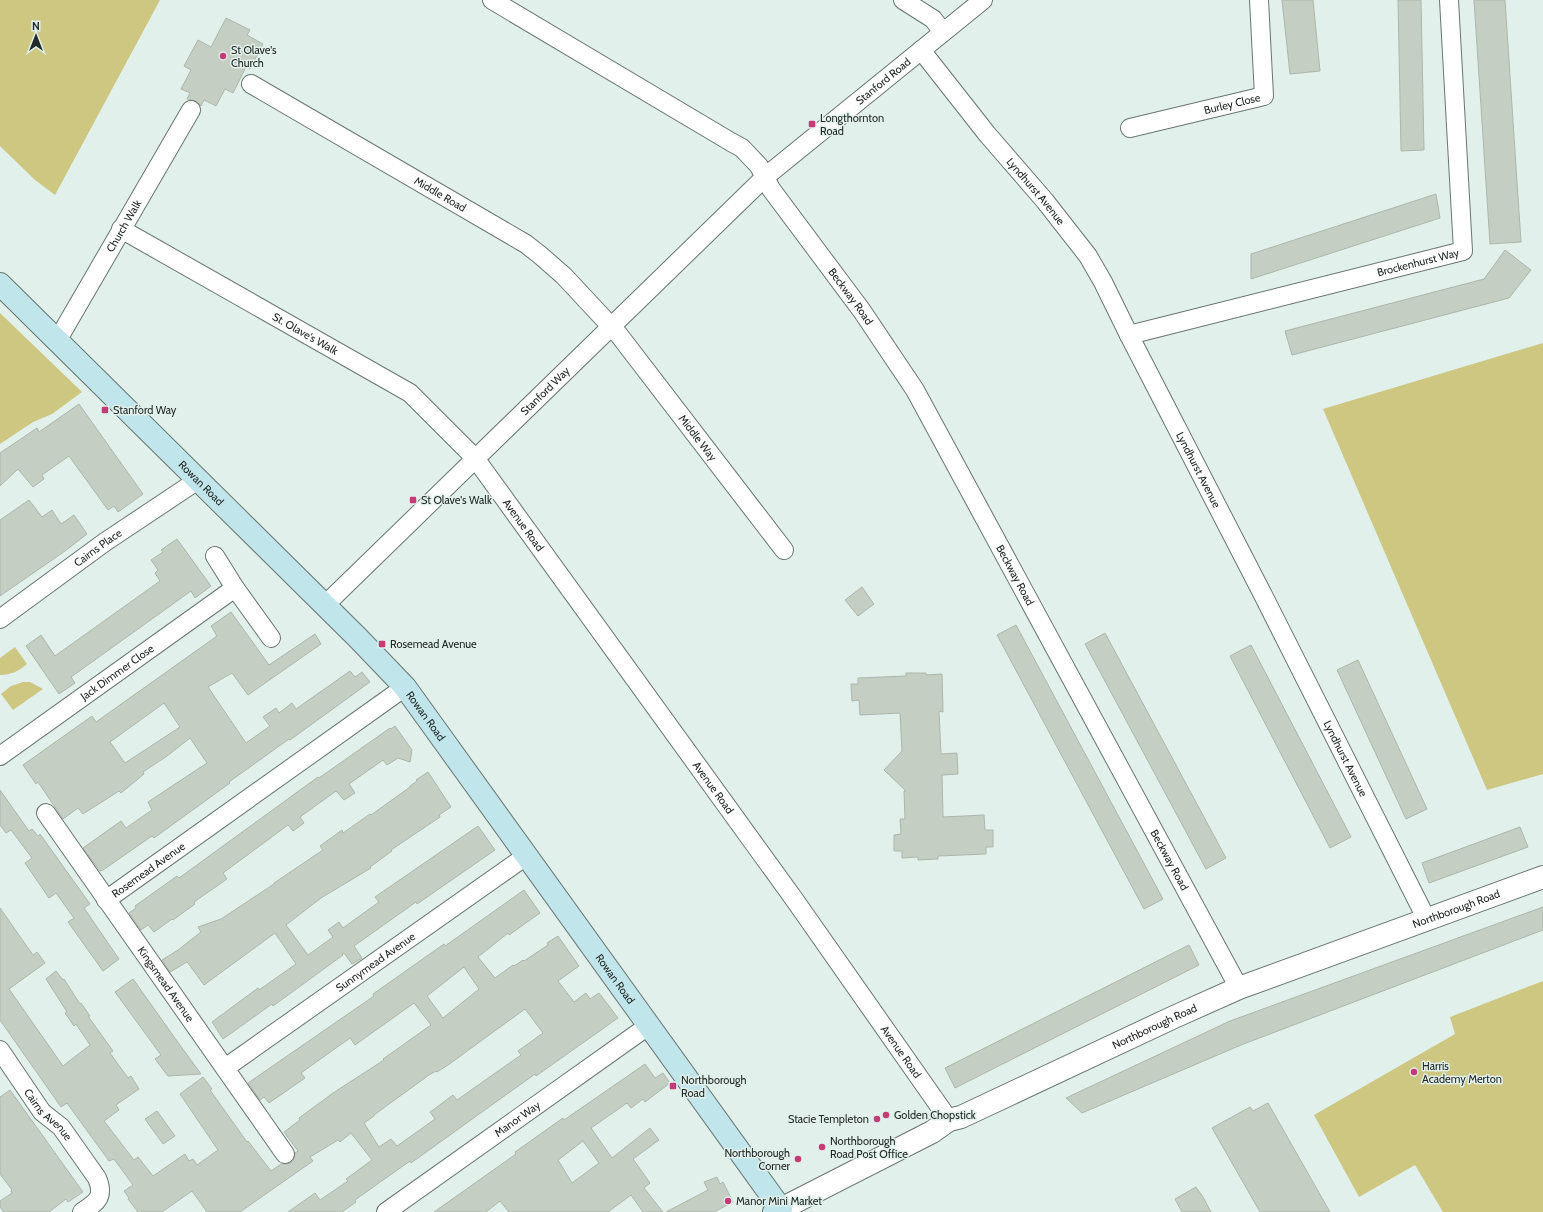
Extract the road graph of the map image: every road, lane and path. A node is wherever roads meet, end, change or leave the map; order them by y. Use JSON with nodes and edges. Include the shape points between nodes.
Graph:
{"nodes":[{"id":1,"x":492,"y":0,"type":"edge"},
{"id":2,"x":903,"y":0,"type":"edge"},
{"id":3,"x":983,"y":0,"type":"edge"},
{"id":4,"x":1259,"y":0,"type":"edge"},
{"id":5,"x":1449,"y":0,"type":"edge"},
{"id":6,"x":943,"y":32,"type":"junction"},
{"id":7,"x":921,"y":50,"type":"junction"},
{"id":8,"x":251,"y":84,"type":"dead end"},
{"id":9,"x":191,"y":110,"type":"dead end"},
{"id":10,"x":1130,"y":128,"type":"dead end"},
{"id":11,"x":765,"y":177,"type":"junction"},
{"id":12,"x":121,"y":229,"type":"junction"},
{"id":13,"x":0,"y":284,"type":"edge"},
{"id":14,"x":611,"y":327,"type":"junction"},
{"id":15,"x":1129,"y":335,"type":"junction"},
{"id":16,"x":57,"y":341,"type":"junction"},
{"id":17,"x":475,"y":458,"type":"junction"},
{"id":18,"x":198,"y":480,"type":"junction"},
{"id":19,"x":784,"y":550,"type":"dead end"},
{"id":20,"x":215,"y":556,"type":"dead end"},
{"id":21,"x":235,"y":588,"type":"junction"},
{"id":22,"x":325,"y":605,"type":"junction"},
{"id":23,"x":0,"y":619,"type":"edge"},
{"id":24,"x":271,"y":638,"type":"dead end"},
{"id":25,"x":405,"y":687,"type":"junction"},
{"id":26,"x":2,"y":750,"type":"edge"},
{"id":27,"x":46,"y":813,"type":"dead end"},
{"id":28,"x":526,"y":856,"type":"junction"},
{"id":29,"x":1543,"y":877,"type":"edge"},
{"id":30,"x":106,"y":900,"type":"junction"},
{"id":31,"x":1427,"y":920,"type":"junction"},
{"id":32,"x":1239,"y":988,"type":"junction"},
{"id":33,"x":648,"y":1026,"type":"junction"},
{"id":34,"x":0,"y":1050,"type":"edge"},
{"id":35,"x":225,"y":1068,"type":"junction"},
{"id":36,"x":949,"y":1120,"type":"junction"},
{"id":37,"x":285,"y":1154,"type":"dead end"},
{"id":38,"x":779,"y":1211,"type":"edge"},
{"id":39,"x":82,"y":1212,"type":"edge"},
{"id":40,"x":386,"y":1212,"type":"edge"}],
"edges":[{"from":1,"to":11,"type":"street","via":[[742,148],[759,166]]},
{"from":2,"to":6,"type":"street","via":[[933,19]]},
{"from":3,"to":6,"type":"street","name":"Stanford Road"},
{"from":4,"to":10,"type":"street","name":"Burley Close","via":[[1264,96]]},
{"from":5,"to":15,"type":"street","name":"Brockenhurst Way","via":[[1463,251]]},
{"from":6,"to":7,"type":"street","name":"Stanford Road"},
{"from":7,"to":11,"type":"street","name":"Stanford Road"},
{"from":7,"to":15,"type":"street","name":"Lyndhurst Avenue","via":[[1088,256]]},
{"from":8,"to":14,"type":"street","name":"Middle Road","via":[[532,248],[564,276]]},
{"from":9,"to":12,"type":"street","name":"Church Walk"},
{"from":11,"to":14,"type":"street","name":"Stanford Way"},
{"from":11,"to":32,"type":"street","name":"Beckway Road","via":[[771,189],[862,312],[915,390]]},
{"from":12,"to":16,"type":"street","name":"Church Walk"},
{"from":12,"to":17,"type":"street","name":"St. Olave's Walk","via":[[406,390]]},
{"from":13,"to":16,"type":"main road","name":"Rowan Road"},
{"from":14,"to":17,"type":"street","name":"Stanford Way"},
{"from":14,"to":19,"type":"street","name":"Middle Way"},
{"from":15,"to":31,"type":"street","name":"Lyndhurst Avenue"},
{"from":16,"to":18,"type":"main road","name":"Rowan Road"},
{"from":17,"to":22,"type":"street","name":"Stanford Way"},
{"from":17,"to":36,"type":"street","name":"Avenue Road","via":[[784,886]]},
{"from":18,"to":22,"type":"main road","name":"Rowan Road"},
{"from":18,"to":23,"type":"street","name":"Cairns Place","via":[[104,542]]},
{"from":20,"to":21,"type":"street"},
{"from":21,"to":24,"type":"street"},
{"from":21,"to":26,"type":"street","name":"Jack Dimmer Close"},
{"from":22,"to":25,"type":"main road","name":"Rowan Road"},
{"from":25,"to":28,"type":"main road","name":"Rowan Road"},
{"from":25,"to":30,"type":"street","name":"Rosemead Avenue"},
{"from":27,"to":30,"type":"street","name":"Kingsmead Avenue"},
{"from":28,"to":33,"type":"main road","name":"Rowan Road"},
{"from":28,"to":35,"type":"street","name":"Sunnymead Avenue"},
{"from":29,"to":31,"type":"street","name":"Northborough Road"},
{"from":30,"to":35,"type":"street","name":"Kingsmead Avenue"},
{"from":31,"to":32,"type":"street","name":"Northborough Road"},
{"from":32,"to":36,"type":"street","name":"Northborough Road","via":[[961,1117]]},
{"from":33,"to":38,"type":"main road","name":"Rowan Road"},
{"from":33,"to":40,"type":"street","name":"Manor Way"},
{"from":34,"to":39,"type":"street","name":"Cairns Avenue","via":[[42,1112],[61,1127],[97,1178],[101,1194],[96,1202]]},
{"from":35,"to":37,"type":"street","name":"Kingsmead Avenue"},
{"from":36,"to":38,"type":"street","name":"Northborough Road","via":[[932,1132]]}]}
